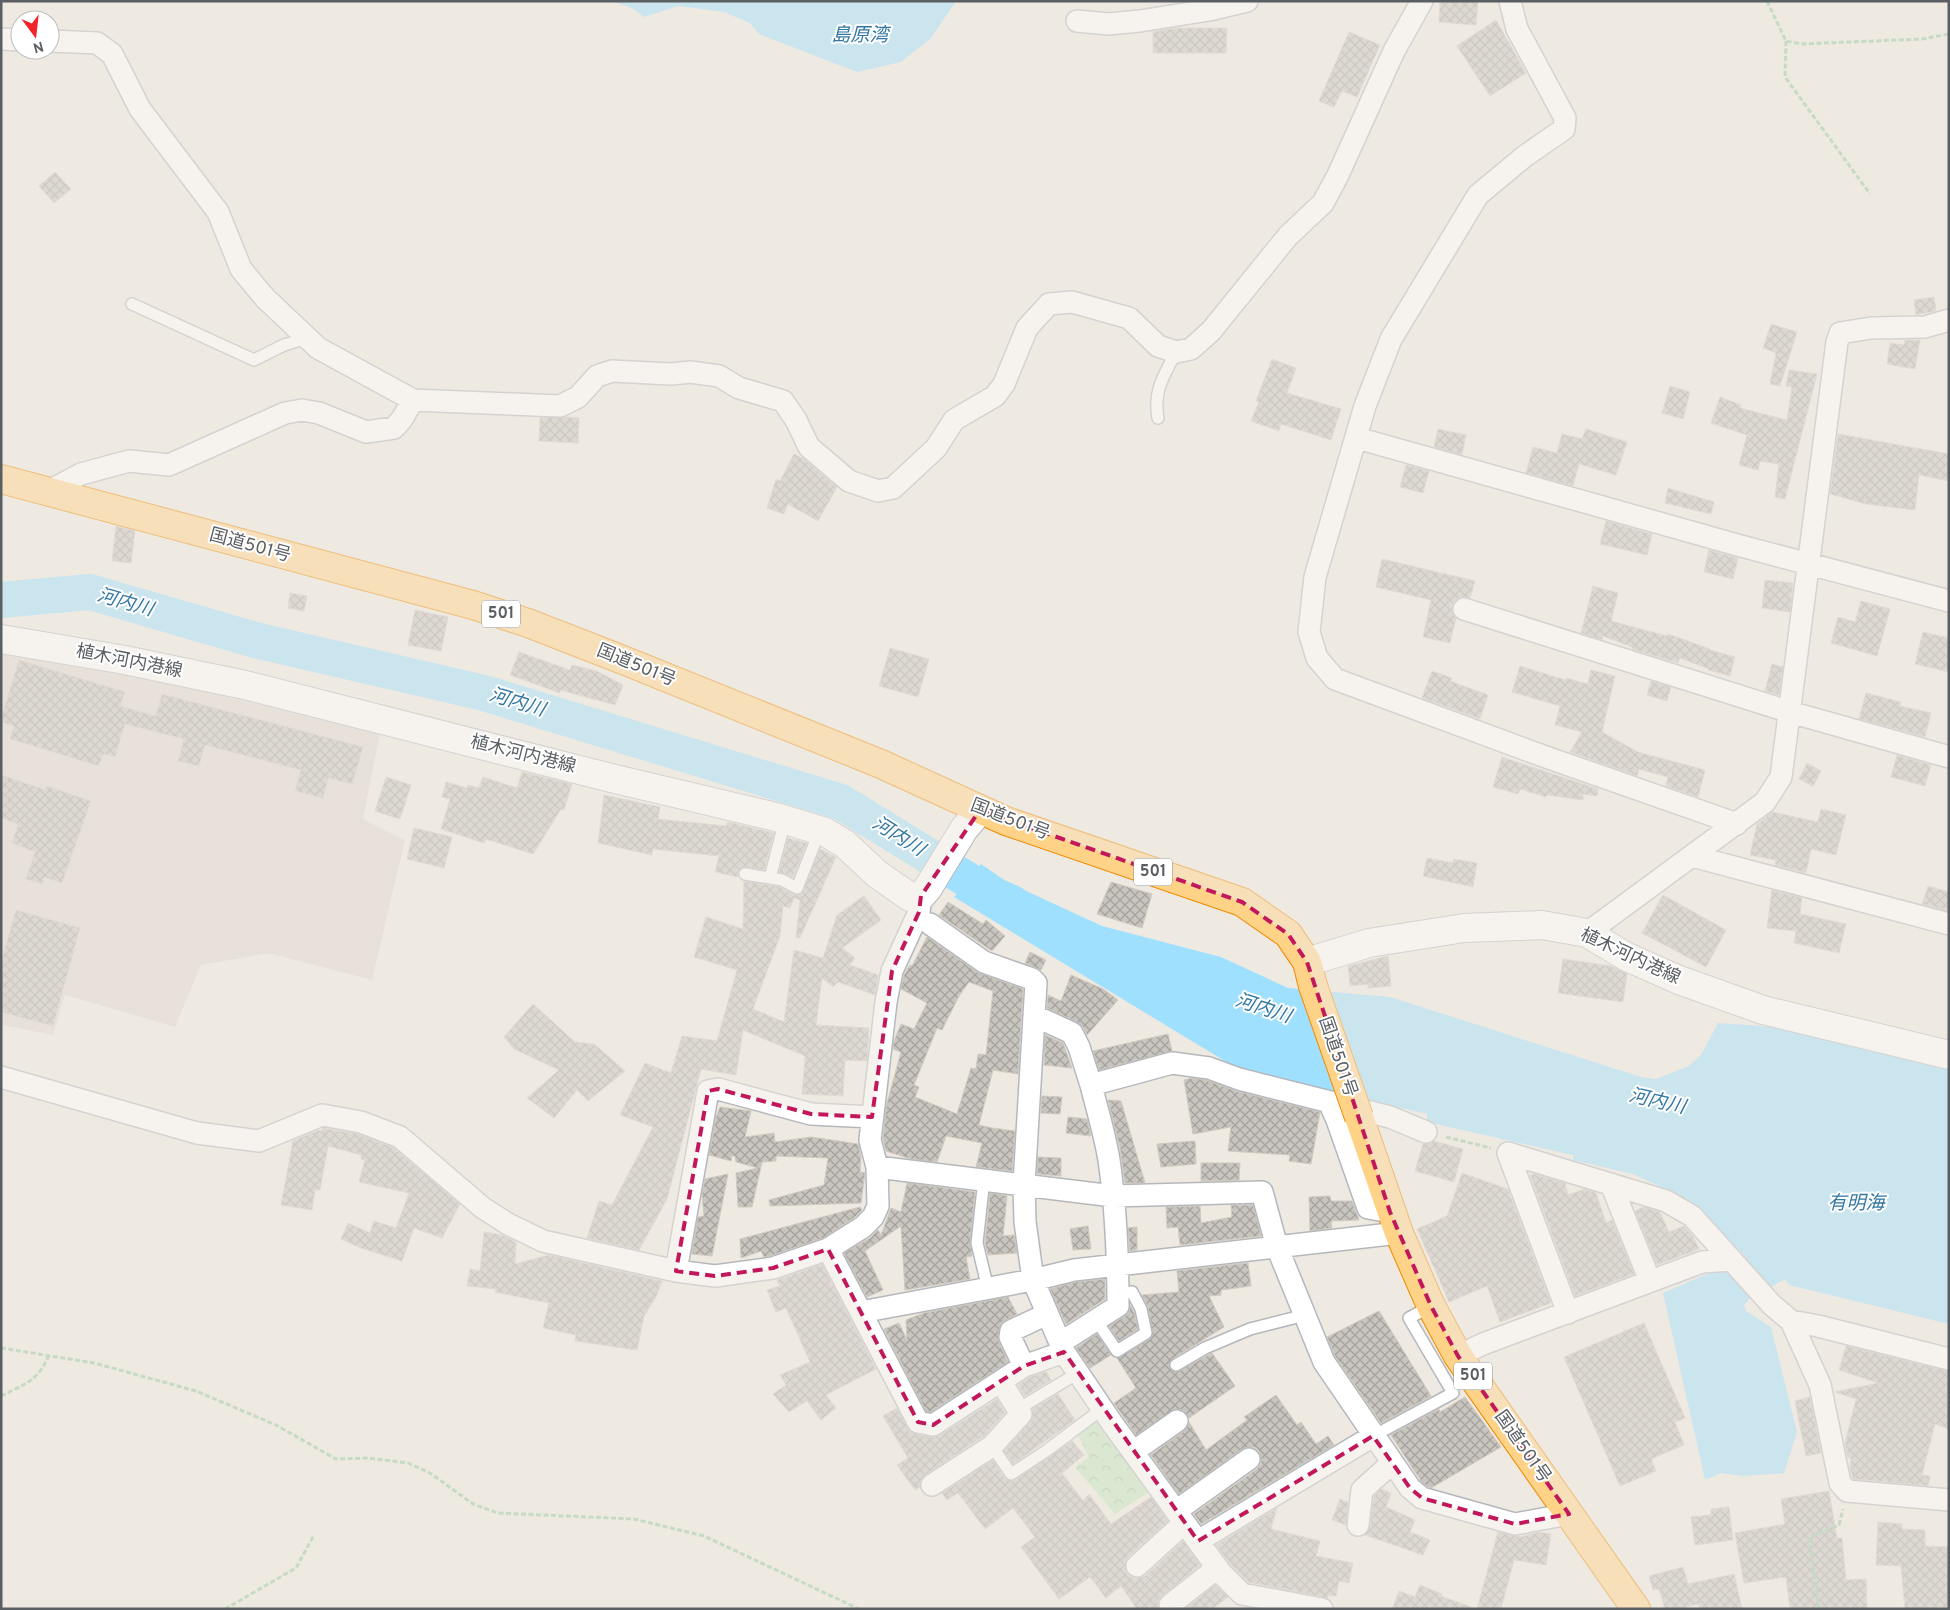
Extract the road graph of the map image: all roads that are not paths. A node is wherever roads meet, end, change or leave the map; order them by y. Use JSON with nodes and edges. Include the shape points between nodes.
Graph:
{"nodes":[{"id":1,"x":1247,"y":1,"type":"edge"},
{"id":2,"x":1422,"y":1,"type":"edge"},
{"id":3,"x":1510,"y":1,"type":"edge"},
{"id":4,"x":1077,"y":21,"type":"dead end"},
{"id":5,"x":60,"y":41,"type":"edge"},
{"id":6,"x":132,"y":304,"type":"dead end"},
{"id":7,"x":1949,"y":320,"type":"edge"},
{"id":8,"x":307,"y":338,"type":"junction"},
{"id":9,"x":1176,"y":352,"type":"junction"},
{"id":10,"x":414,"y":400,"type":"junction"},
{"id":11,"x":1158,"y":418,"type":"dead end"},
{"id":12,"x":1357,"y":438,"type":"junction"},
{"id":13,"x":1,"y":479,"type":"edge"},
{"id":14,"x":47,"y":492,"type":"junction"},
{"id":15,"x":1808,"y":565,"type":"junction"},
{"id":16,"x":1949,"y":601,"type":"edge"},
{"id":17,"x":1464,"y":608,"type":"dead end"},
{"id":18,"x":1,"y":639,"type":"edge"},
{"id":19,"x":1790,"y":712,"type":"junction"},
{"id":20,"x":1949,"y":757,"type":"edge"},
{"id":21,"x":972,"y":819,"type":"junction"},
{"id":22,"x":785,"y":820,"type":"junction"},
{"id":23,"x":1737,"y":824,"type":"junction"},
{"id":24,"x":820,"y":830,"type":"junction"},
{"id":25,"x":1692,"y":856,"type":"junction"},
{"id":26,"x":745,"y":874,"type":"dead end"},
{"id":27,"x":770,"y":878,"type":"junction"},
{"id":28,"x":925,"y":892,"type":"junction"},
{"id":29,"x":930,"y":924,"type":"dead end"},
{"id":30,"x":1949,"y":924,"type":"edge"},
{"id":31,"x":1587,"y":933,"type":"junction"},
{"id":32,"x":1310,"y":974,"type":"junction"},
{"id":33,"x":1035,"y":1016,"type":"junction"},
{"id":34,"x":1949,"y":1055,"type":"edge"},
{"id":35,"x":1,"y":1077,"type":"edge"},
{"id":36,"x":1091,"y":1085,"type":"junction"},
{"id":37,"x":1329,"y":1102,"type":"junction"},
{"id":38,"x":872,"y":1117,"type":"junction"},
{"id":39,"x":1426,"y":1132,"type":"road end"},
{"id":40,"x":877,"y":1167,"type":"junction"},
{"id":41,"x":984,"y":1179,"type":"junction"},
{"id":42,"x":1024,"y":1184,"type":"junction"},
{"id":43,"x":1611,"y":1184,"type":"junction"},
{"id":44,"x":1114,"y":1196,"type":"junction"},
{"id":45,"x":1394,"y":1223,"type":"junction"},
{"id":46,"x":1277,"y":1247,"type":"junction"},
{"id":47,"x":828,"y":1249,"type":"junction"},
{"id":48,"x":1732,"y":1260,"type":"junction"},
{"id":49,"x":1118,"y":1264,"type":"junction"},
{"id":50,"x":676,"y":1271,"type":"junction"},
{"id":51,"x":1033,"y":1280,"type":"junction"},
{"id":52,"x":1650,"y":1281,"type":"junction"},
{"id":53,"x":988,"y":1289,"type":"junction"},
{"id":54,"x":1118,"y":1292,"type":"junction"},
{"id":55,"x":1431,"y":1306,"type":"junction"},
{"id":56,"x":861,"y":1312,"type":"junction"},
{"id":57,"x":1568,"y":1313,"type":"junction"},
{"id":58,"x":1048,"y":1314,"type":"junction"},
{"id":59,"x":1305,"y":1315,"type":"junction"},
{"id":60,"x":1096,"y":1320,"type":"junction"},
{"id":61,"x":1791,"y":1321,"type":"junction"},
{"id":62,"x":1062,"y":1348,"type":"junction"},
{"id":63,"x":1458,"y":1356,"type":"junction"},
{"id":64,"x":1949,"y":1359,"type":"edge"},
{"id":65,"x":1176,"y":1364,"type":"dead end"},
{"id":66,"x":1024,"y":1366,"type":"junction"},
{"id":67,"x":1078,"y":1373,"type":"junction"},
{"id":68,"x":1001,"y":1382,"type":"junction"},
{"id":69,"x":1102,"y":1408,"type":"junction"},
{"id":70,"x":1018,"y":1409,"type":"junction"},
{"id":71,"x":1177,"y":1421,"type":"dead end"},
{"id":72,"x":1373,"y":1436,"type":"junction"},
{"id":73,"x":992,"y":1446,"type":"junction"},
{"id":74,"x":1133,"y":1452,"type":"junction"},
{"id":75,"x":1250,"y":1459,"type":"dead end"},
{"id":76,"x":1392,"y":1463,"type":"junction"},
{"id":77,"x":932,"y":1485,"type":"dead end"},
{"id":78,"x":1949,"y":1500,"type":"edge"},
{"id":79,"x":1569,"y":1514,"type":"junction"},
{"id":80,"x":1180,"y":1517,"type":"junction"},
{"id":81,"x":1358,"y":1525,"type":"dead end"},
{"id":82,"x":1198,"y":1541,"type":"junction"},
{"id":83,"x":1137,"y":1566,"type":"dead end"},
{"id":84,"x":1217,"y":1568,"type":"junction"},
{"id":85,"x":1240,"y":1601,"type":"edge"},
{"id":86,"x":1170,"y":1606,"type":"dead end"},
{"id":87,"x":1322,"y":1609,"type":"edge"},
{"id":88,"x":1636,"y":1609,"type":"edge"}],
"edges":[{"from":1,"to":4,"type":"street","via":[[1140,21],[1108,24]]},
{"from":2,"to":9,"type":"street","via":[[1394,51],[1323,203],[1288,236],[1211,331],[1191,349]]},
{"from":3,"to":12,"type":"street","via":[[1517,29],[1565,118],[1564,129],[1524,156],[1478,195],[1390,339],[1365,406]]},
{"from":5,"to":8,"type":"street","via":[[97,43],[112,54],[140,110],[218,212],[241,268],[265,298]]},
{"from":6,"to":8,"type":"lane","via":[[254,360],[284,344]]},
{"from":7,"to":15,"type":"street","via":[[1925,327],[1871,328],[1840,333]]},
{"from":8,"to":10,"type":"street","via":[[318,348]]},
{"from":9,"to":10,"type":"street","via":[[1158,346],[1129,318],[1072,302],[1049,304],[1027,328],[1004,384],[995,396],[954,420],[936,448],[893,488],[878,490],[849,481],[809,447],[783,402],[739,388],[719,376],[690,372],[612,371],[598,376],[578,397],[560,406]]},
{"from":9,"to":11,"type":"lane","via":[[1158,386],[1155,404]]},
{"from":10,"to":14,"type":"street","via":[[394,428],[366,432],[319,413],[293,411],[169,465],[129,461],[81,474]]},
{"from":12,"to":15,"type":"street"},
{"from":12,"to":23,"type":"street","via":[[1315,577],[1309,632],[1317,658],[1335,679]]},
{"from":13,"to":14,"type":"highway","name":"国道501号","number":"501"},
{"from":14,"to":21,"type":"highway","name":"国道501号","number":"501","via":[[456,600],[528,623],[882,764]]},
{"from":15,"to":16,"type":"street"},
{"from":15,"to":19,"type":"street"},
{"from":17,"to":19,"type":"street"},
{"from":18,"to":22,"type":"main road","name":"植木河内港線","via":[[245,685]]},
{"from":19,"to":20,"type":"street"},
{"from":19,"to":23,"type":"street","via":[[1781,777],[1764,802]]},
{"from":21,"to":28,"type":"main road"},
{"from":21,"to":32,"type":"highway","name":"国道501号","number":"501","via":[[1006,821],[1242,902],[1288,934]]},
{"from":22,"to":24,"type":"main road","name":"植木河内港線"},
{"from":22,"to":27,"type":"lane"},
{"from":23,"to":25,"type":"street"},
{"from":24,"to":27,"type":"lane","via":[[797,888]]},
{"from":24,"to":28,"type":"main road","name":"植木河内港線","via":[[845,844],[877,874],[910,897]]},
{"from":25,"to":30,"type":"street"},
{"from":25,"to":31,"type":"street"},
{"from":26,"to":27,"type":"lane"},
{"from":28,"to":38,"type":"street","via":[[892,970]]},
{"from":29,"to":33,"type":"street","via":[[984,962],[1032,979],[1036,983]]},
{"from":31,"to":32,"type":"main road","name":"植木河内港線","via":[[1542,925],[1464,928],[1370,943]]},
{"from":31,"to":34,"type":"main road","name":"植木河内港線","via":[[1627,957],[1679,980],[1763,1010]]},
{"from":32,"to":45,"type":"highway","name":"国道501号","number":"501","bridge":true},
{"from":33,"to":36,"type":"street","via":[[1072,1033]]},
{"from":33,"to":42,"type":"street"},
{"from":35,"to":50,"type":"street","via":[[206,1134],[259,1141],[322,1115],[362,1122],[400,1137],[483,1208],[543,1241]]},
{"from":36,"to":37,"type":"street","via":[[1172,1063],[1209,1068]]},
{"from":36,"to":44,"type":"street"},
{"from":37,"to":39,"type":"street","via":[[1390,1117]]},
{"from":37,"to":45,"type":"street","via":[[1368,1208]]},
{"from":38,"to":40,"type":"street","via":[[870,1140]]},
{"from":38,"to":50,"type":"street","via":[[811,1114],[718,1089],[708,1091]]},
{"from":40,"to":41,"type":"street"},
{"from":40,"to":47,"type":"street","via":[[878,1206],[873,1217]]},
{"from":41,"to":42,"type":"street"},
{"from":41,"to":53,"type":"lane","via":[[977,1243]]},
{"from":42,"to":44,"type":"street"},
{"from":42,"to":51,"type":"street","via":[[1025,1222]]},
{"from":43,"to":48,"type":"street","via":[[1666,1201],[1692,1216]]},
{"from":43,"to":52,"type":"street"},
{"from":43,"to":57,"type":"street","via":[[1508,1153]]},
{"from":44,"to":46,"type":"street","via":[[1262,1192]]},
{"from":44,"to":49,"type":"street"},
{"from":45,"to":46,"type":"street"},
{"from":45,"to":55,"type":"highway","name":"国道501号","number":"501"},
{"from":46,"to":49,"type":"street"},
{"from":46,"to":59,"type":"street"},
{"from":47,"to":50,"type":"street","via":[[772,1268],[715,1276]]},
{"from":47,"to":56,"type":"street"},
{"from":48,"to":52,"type":"street","via":[[1702,1262]]},
{"from":48,"to":61,"type":"street","via":[[1772,1305]]},
{"from":49,"to":51,"type":"street"},
{"from":49,"to":54,"type":"street"},
{"from":51,"to":53,"type":"street"},
{"from":51,"to":58,"type":"street"},
{"from":52,"to":57,"type":"street"},
{"from":53,"to":56,"type":"street"},
{"from":54,"to":60,"type":"street","via":[[1118,1306]]},
{"from":54,"to":60,"type":"lane","via":[[1132,1292],[1141,1309],[1146,1333],[1117,1351]]},
{"from":55,"to":63,"type":"highway","name":"国道501号","number":"501"},
{"from":55,"to":72,"type":"lane","via":[[1410,1318],[1453,1393]]},
{"from":56,"to":68,"type":"street","via":[[918,1422],[933,1426]]},
{"from":57,"to":63,"type":"street"},
{"from":58,"to":62,"type":"street"},
{"from":58,"to":66,"type":"street","via":[[1011,1331],[1010,1337]]},
{"from":59,"to":65,"type":"lane","via":[[1250,1329]]},
{"from":59,"to":72,"type":"street","via":[[1324,1362]]},
{"from":60,"to":62,"type":"street"},
{"from":61,"to":64,"type":"street"},
{"from":61,"to":78,"type":"street","via":[[1820,1385],[1840,1483],[1847,1491]]},
{"from":62,"to":66,"type":"street"},
{"from":62,"to":67,"type":"street"},
{"from":63,"to":79,"type":"highway","name":"国道501号","number":"501"},
{"from":66,"to":68,"type":"street"},
{"from":67,"to":69,"type":"street"},
{"from":67,"to":70,"type":"lane"},
{"from":68,"to":70,"type":"street"},
{"from":69,"to":73,"type":"lane","via":[[1046,1452],[1011,1474]]},
{"from":69,"to":74,"type":"street"},
{"from":70,"to":73,"type":"street","via":[[1021,1414]]},
{"from":71,"to":74,"type":"street"},
{"from":72,"to":76,"type":"street"},
{"from":72,"to":82,"type":"street"},
{"from":73,"to":77,"type":"street"},
{"from":74,"to":80,"type":"street"},
{"from":75,"to":80,"type":"street"},
{"from":76,"to":79,"type":"street","via":[[1410,1488],[1422,1498],[1515,1524]]},
{"from":76,"to":81,"type":"street","via":[[1362,1490]]},
{"from":79,"to":88,"type":"highway","name":"国道501号","number":"501"},
{"from":80,"to":82,"type":"street"},
{"from":80,"to":83,"type":"street"},
{"from":82,"to":84,"type":"street"},
{"from":84,"to":85,"type":"street"},
{"from":84,"to":86,"type":"street"},
{"from":85,"to":87,"type":"street"}]}
